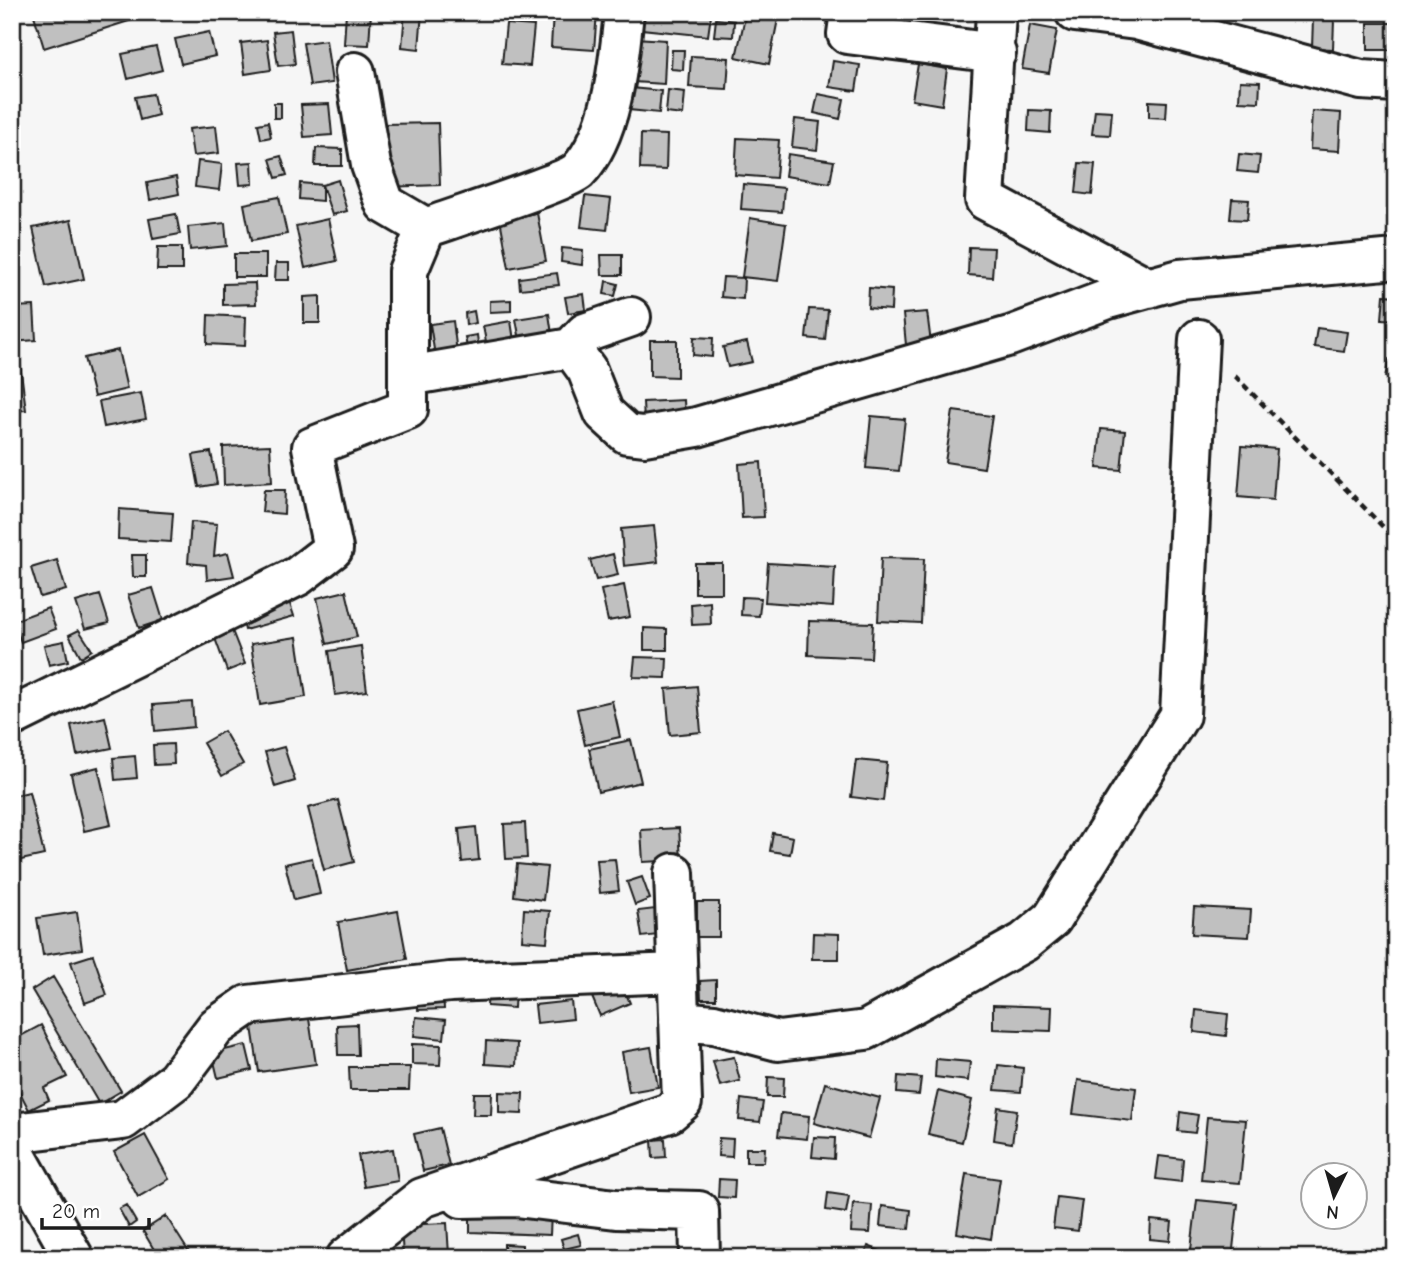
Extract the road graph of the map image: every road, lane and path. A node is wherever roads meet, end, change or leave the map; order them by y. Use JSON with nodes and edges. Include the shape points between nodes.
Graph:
{"nodes":[{"id":1,"x":624,"y":12,"type":"edge"},
{"id":2,"x":850,"y":12,"type":"edge"},
{"id":3,"x":996,"y":12,"type":"edge"},
{"id":4,"x":1074,"y":12,"type":"edge"},
{"id":5,"x":996,"y":53,"type":"junction"},
{"id":6,"x":355,"y":72,"type":"dead end"},
{"id":7,"x":1396,"y":82,"type":"edge"},
{"id":8,"x":426,"y":228,"type":"junction"},
{"id":9,"x":1396,"y":259,"type":"edge"},
{"id":10,"x":1149,"y":288,"type":"junction"},
{"id":11,"x":631,"y":317,"type":"dead end"},
{"id":12,"x":1199,"y":338,"type":"joint"},
{"id":13,"x":571,"y":348,"type":"junction"},
{"id":14,"x":408,"y":376,"type":"junction"},
{"id":15,"x":1396,"y":540,"type":"edge"},
{"id":16,"x":12,"y":717,"type":"edge"},
{"id":17,"x":674,"y":873,"type":"dead end"},
{"id":18,"x":677,"y":973,"type":"junction"},
{"id":19,"x":679,"y":1021,"type":"junction"},
{"id":20,"x":12,"y":1133,"type":"edge"},
{"id":21,"x":12,"y":1148,"type":"edge"},
{"id":22,"x":422,"y":1198,"type":"junction"},
{"id":23,"x":74,"y":1258,"type":"edge"},
{"id":24,"x":346,"y":1258,"type":"edge"},
{"id":25,"x":700,"y":1258,"type":"edge"}],
"edges":[{"from":1,"to":8,"type":"street","via":[[617,80],[594,149],[576,173]]},
{"from":2,"to":5,"type":"street","via":[[847,34]]},
{"from":3,"to":5,"type":"street"},
{"from":4,"to":7,"type":"street","via":[[1136,20],[1361,80]]},
{"from":5,"to":10,"type":"street","via":[[985,200]]},
{"from":6,"to":8,"type":"street","via":[[371,165],[385,204]]},
{"from":8,"to":14,"type":"street","via":[[408,271]]},
{"from":9,"to":10,"type":"street","via":[[1180,279]]},
{"from":10,"to":13,"type":"street","via":[[1010,336],[697,427],[643,436],[627,434],[604,413],[587,370]]},
{"from":11,"to":13,"type":"street","via":[[585,333]]},
{"from":12,"to":15,"type":"path"},
{"from":12,"to":19,"type":"street","via":[[1180,715],[1052,919],[1024,942],[866,1030],[778,1041],[714,1024]]},
{"from":13,"to":14,"type":"street"},
{"from":14,"to":16,"type":"street","via":[[408,408],[312,447],[333,549],[298,576]]},
{"from":17,"to":18,"type":"street"},
{"from":18,"to":19,"type":"street"},
{"from":18,"to":20,"type":"street","via":[[450,982],[248,1005],[216,1027],[176,1080],[123,1120]]},
{"from":19,"to":22,"type":"street","via":[[682,1102],[669,1113]]},
{"from":21,"to":23,"type":"street"},
{"from":22,"to":24,"type":"street"},
{"from":22,"to":25,"type":"street","via":[[516,1196],[616,1209],[699,1211]]}]}
